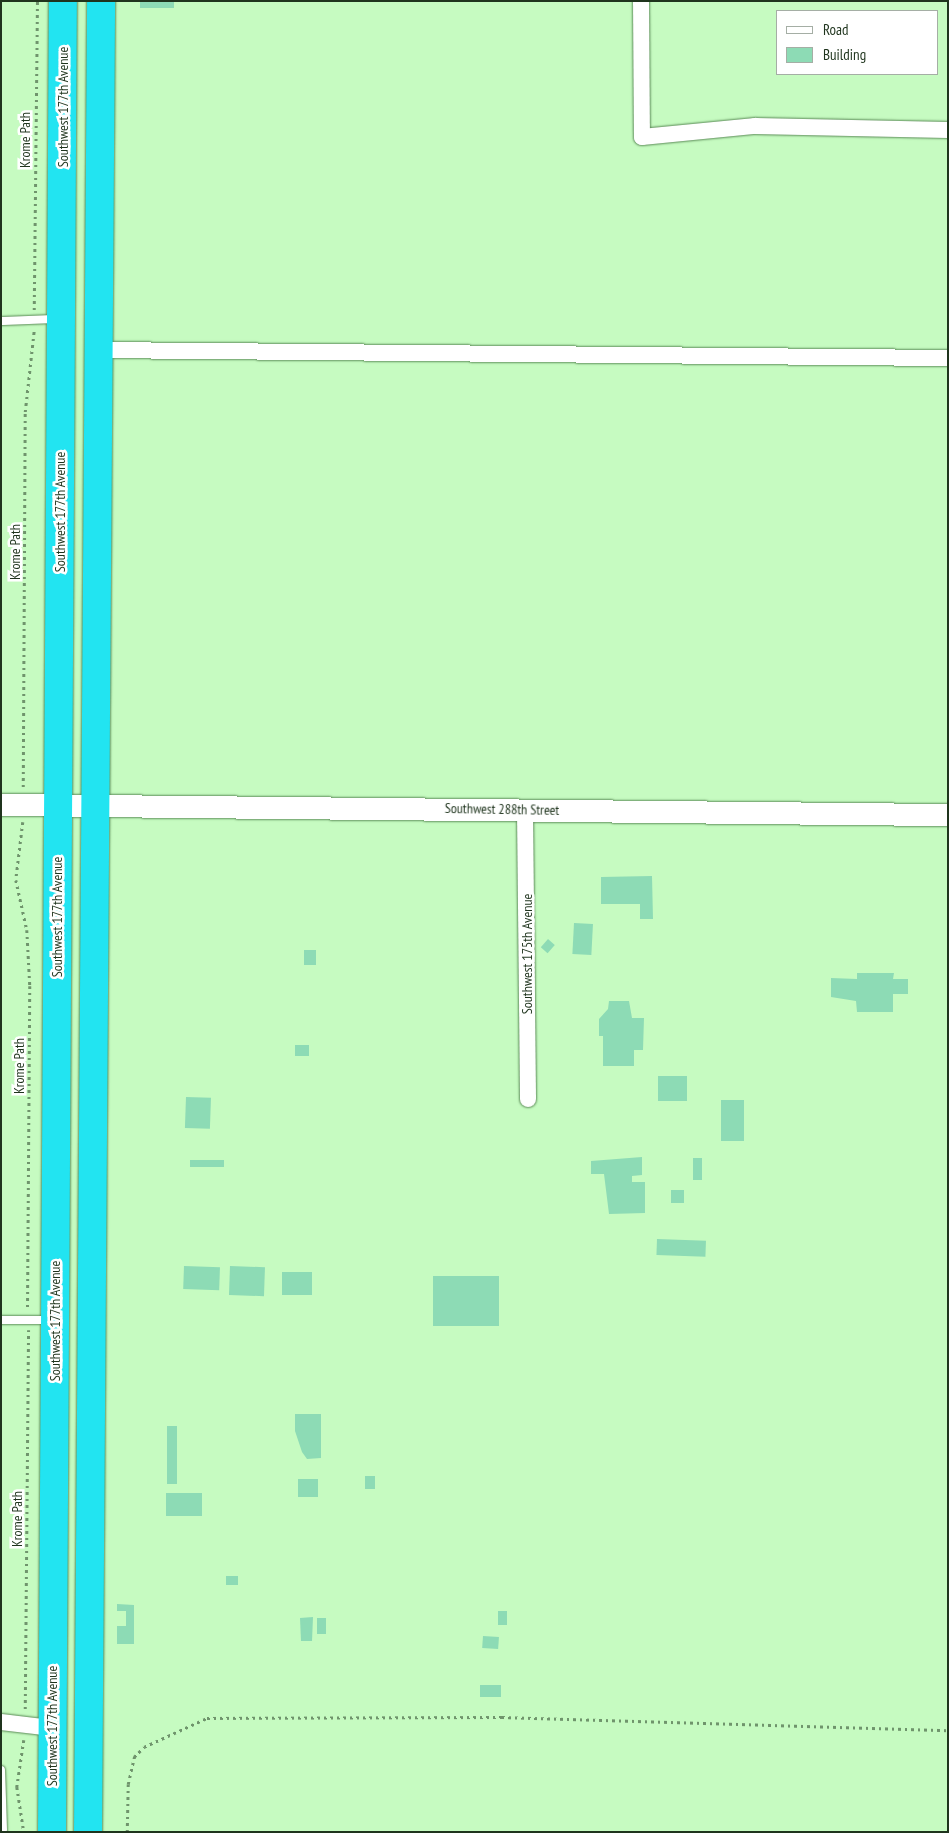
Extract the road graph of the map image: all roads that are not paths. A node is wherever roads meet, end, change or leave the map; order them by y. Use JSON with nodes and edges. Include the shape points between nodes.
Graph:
{"nodes":[{"id":1,"x":63,"y":1,"type":"edge"},
{"id":2,"x":101,"y":1,"type":"edge"},
{"id":3,"x":641,"y":1,"type":"edge"},
{"id":4,"x":948,"y":130,"type":"edge"},
{"id":5,"x":61,"y":319,"type":"junction"},
{"id":6,"x":1,"y":321,"type":"edge"},
{"id":7,"x":98,"y":350,"type":"junction"},
{"id":8,"x":948,"y":358,"type":"edge"},
{"id":9,"x":94,"y":803,"type":"junction"},
{"id":10,"x":1,"y":804,"type":"edge"},
{"id":11,"x":57,"y":805,"type":"junction"},
{"id":12,"x":525,"y":810,"type":"junction"},
{"id":13,"x":948,"y":815,"type":"edge"},
{"id":14,"x":528,"y":1099,"type":"dead end"},
{"id":15,"x":1,"y":1320,"type":"edge"},
{"id":16,"x":54,"y":1320,"type":"junction"},
{"id":17,"x":53,"y":1649,"type":"junction"},
{"id":18,"x":90,"y":1718,"type":"junction"},
{"id":19,"x":1,"y":1722,"type":"edge"},
{"id":20,"x":51,"y":1728,"type":"junction"},
{"id":21,"x":1,"y":1770,"type":"edge"},
{"id":22,"x":88,"y":1773,"type":"junction"},
{"id":23,"x":3,"y":1830,"type":"dead end"},
{"id":24,"x":52,"y":1832,"type":"edge"},
{"id":25,"x":88,"y":1832,"type":"edge"}],
"edges":[{"from":1,"to":5,"type":"highway","name":"Southwest 177th Avenue"},
{"from":2,"to":7,"type":"highway"},
{"from":3,"to":4,"type":"street","via":[[642,137],[754,126]]},
{"from":5,"to":6,"type":"lane"},
{"from":5,"to":11,"type":"highway","name":"Southwest 177th Avenue"},
{"from":7,"to":8,"type":"street"},
{"from":7,"to":9,"type":"highway"},
{"from":9,"to":11,"type":"street","name":"Southwest 288th Street"},
{"from":9,"to":12,"type":"street","name":"Southwest 288th Street"},
{"from":9,"to":18,"type":"highway"},
{"from":10,"to":11,"type":"street","name":"Southwest 288th Street"},
{"from":11,"to":16,"type":"highway","name":"Southwest 177th Avenue"},
{"from":12,"to":13,"type":"street","name":"Southwest 288th Street"},
{"from":12,"to":14,"type":"street","name":"Southwest 175th Avenue"},
{"from":15,"to":16,"type":"lane"},
{"from":16,"to":17,"type":"highway","name":"Southwest 177th Avenue"},
{"from":17,"to":18,"type":"highway","via":[[71,1693]]},
{"from":17,"to":20,"type":"highway","name":"Southwest 177th Avenue"},
{"from":18,"to":22,"type":"highway"},
{"from":19,"to":20,"type":"street"},
{"from":20,"to":22,"type":"highway"},
{"from":20,"to":24,"type":"highway","name":"Southwest 177th Avenue"},
{"from":21,"to":23,"type":"lane"},
{"from":22,"to":25,"type":"highway"}]}
